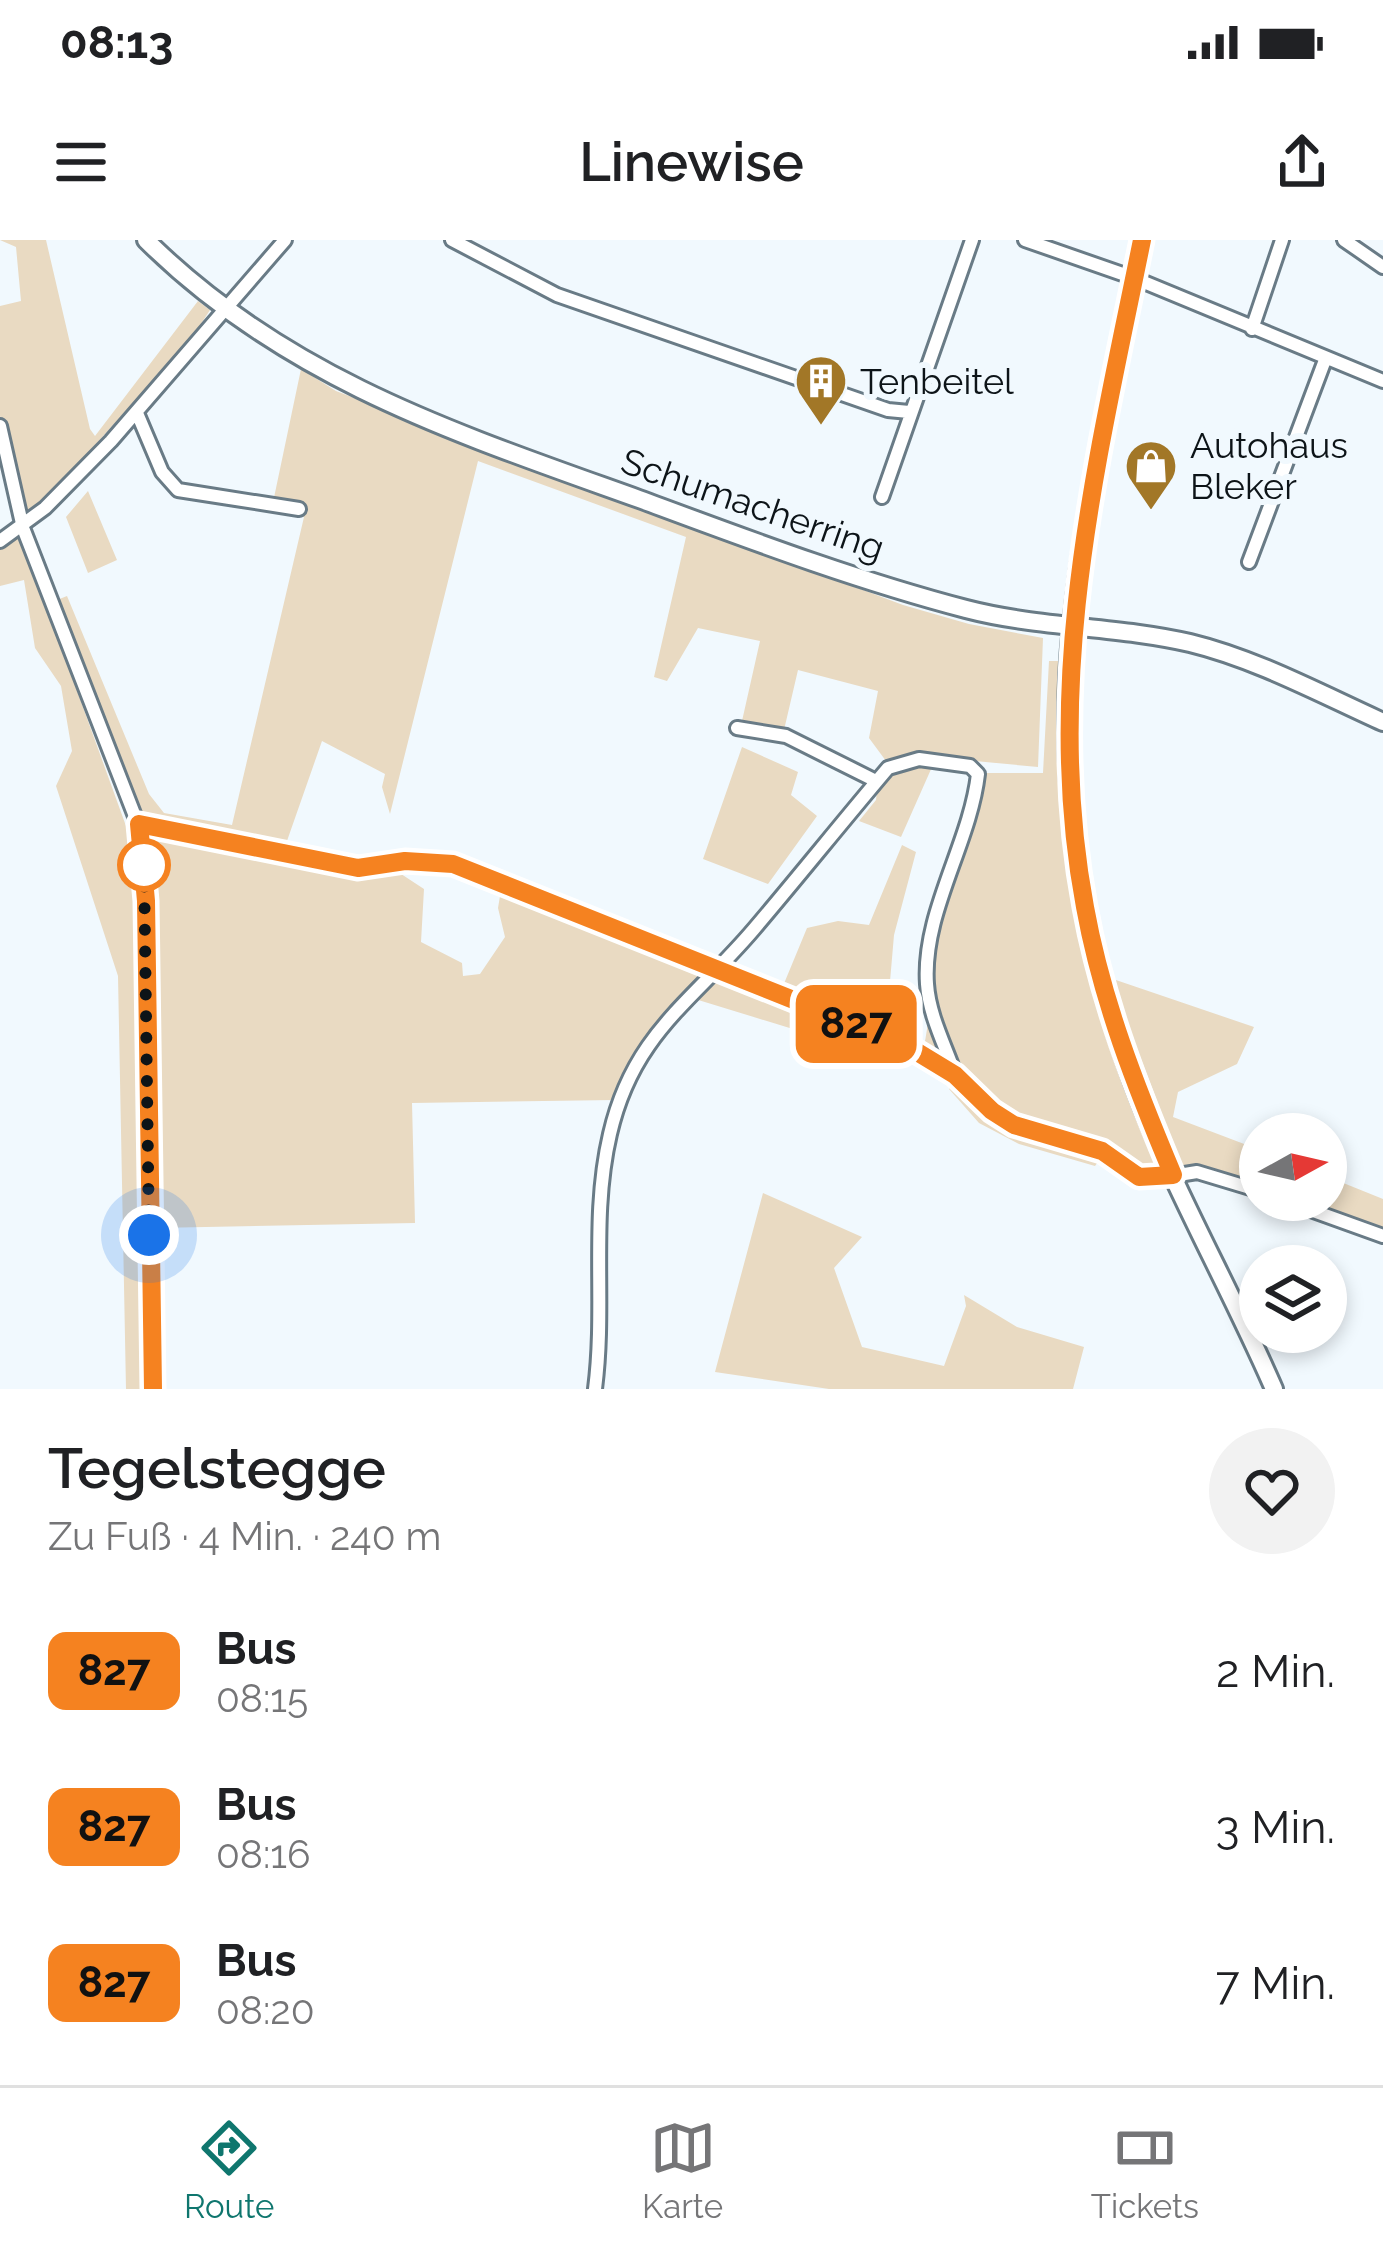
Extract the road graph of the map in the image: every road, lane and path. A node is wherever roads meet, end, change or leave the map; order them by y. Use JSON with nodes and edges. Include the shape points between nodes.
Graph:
{"nodes":[{"id":1,"x":146,"y":240,"type":"edge"},
{"id":2,"x":285,"y":240,"type":"edge"},
{"id":3,"x":452,"y":240,"type":"edge"},
{"id":4,"x":972,"y":240,"type":"edge"},
{"id":5,"x":1025,"y":240,"type":"edge"},
{"id":6,"x":1142,"y":240,"type":"edge"},
{"id":7,"x":1282,"y":240,"type":"edge"},
{"id":8,"x":1344,"y":240,"type":"edge"},
{"id":9,"x":1383,"y":267,"type":"edge"},
{"id":10,"x":1134,"y":278,"type":"junction"},
{"id":11,"x":225,"y":309,"type":"junction"},
{"id":12,"x":1252,"y":329,"type":"junction"},
{"id":13,"x":1325,"y":360,"type":"junction"},
{"id":14,"x":1383,"y":381,"type":"edge"},
{"id":15,"x":909,"y":412,"type":"junction"},
{"id":16,"x":137,"y":413,"type":"junction"},
{"id":17,"x":0,"y":426,"type":"edge"},
{"id":18,"x":882,"y":497,"type":"dead end"},
{"id":19,"x":299,"y":509,"type":"dead end"},
{"id":20,"x":23,"y":528,"type":"junction"},
{"id":21,"x":0,"y":541,"type":"edge"},
{"id":22,"x":1249,"y":562,"type":"dead end"},
{"id":23,"x":1072,"y":628,"type":"junction"},
{"id":24,"x":1383,"y":722,"type":"edge"},
{"id":25,"x":736,"y":728,"type":"dead end"},
{"id":26,"x":876,"y":781,"type":"junction"},
{"id":27,"x":139,"y":824,"type":"junction"},
{"id":28,"x":717,"y":970,"type":"junction"},
{"id":29,"x":955,"y":1075,"type":"junction"},
{"id":30,"x":1173,"y":1175,"type":"junction"},
{"id":31,"x":1239,"y":1185,"type":"edge"},
{"id":32,"x":1341,"y":1221,"type":"edge"},
{"id":33,"x":1383,"y":1236,"type":"edge"},
{"id":34,"x":153,"y":1389,"type":"edge"},
{"id":35,"x":595,"y":1389,"type":"edge"},
{"id":36,"x":1274,"y":1389,"type":"edge"}],
"edges":[{"from":1,"to":11,"type":"main road","name":"Schumacherring"},
{"from":2,"to":11,"type":"street"},
{"from":3,"to":15,"type":"street","via":[[557,295]]},
{"from":4,"to":15,"type":"street"},
{"from":5,"to":10,"type":"street"},
{"from":6,"to":10,"type":"main road"},
{"from":7,"to":12,"type":"street"},
{"from":8,"to":9,"type":"street"},
{"from":10,"to":12,"type":"street"},
{"from":10,"to":23,"type":"main road"},
{"from":11,"to":16,"type":"street"},
{"from":11,"to":23,"type":"main road","name":"Schumacherring","via":[[304,362],[448,430],[894,590]]},
{"from":12,"to":13,"type":"street"},
{"from":13,"to":14,"type":"street"},
{"from":13,"to":22,"type":"street"},
{"from":15,"to":18,"type":"street"},
{"from":16,"to":19,"type":"street","via":[[178,490]]},
{"from":16,"to":20,"type":"street"},
{"from":17,"to":20,"type":"street"},
{"from":20,"to":21,"type":"street"},
{"from":20,"to":27,"type":"street"},
{"from":23,"to":24,"type":"main road","name":"Schumacherring","via":[[1214,650]]},
{"from":23,"to":30,"type":"main road","via":[[1071,781],[1084,905],[1124,1058]]},
{"from":25,"to":26,"type":"street","via":[[786,736]]},
{"from":26,"to":28,"type":"street"},
{"from":26,"to":29,"type":"street","via":[[888,768],[919,759],[978,774],[929,952],[934,1021]]},
{"from":27,"to":28,"type":"street","via":[[358,868],[453,864]]},
{"from":27,"to":34,"type":"street"},
{"from":28,"to":29,"type":"street","via":[[904,1044]]},
{"from":28,"to":35,"type":"street","via":[[638,1055],[616,1112],[599,1205]]},
{"from":29,"to":30,"type":"street","via":[[1014,1125],[1102,1151],[1139,1177]]},
{"from":30,"to":31,"type":"street","via":[[1197,1172]]},
{"from":30,"to":36,"type":"main road"},
{"from":32,"to":33,"type":"street"}]}
